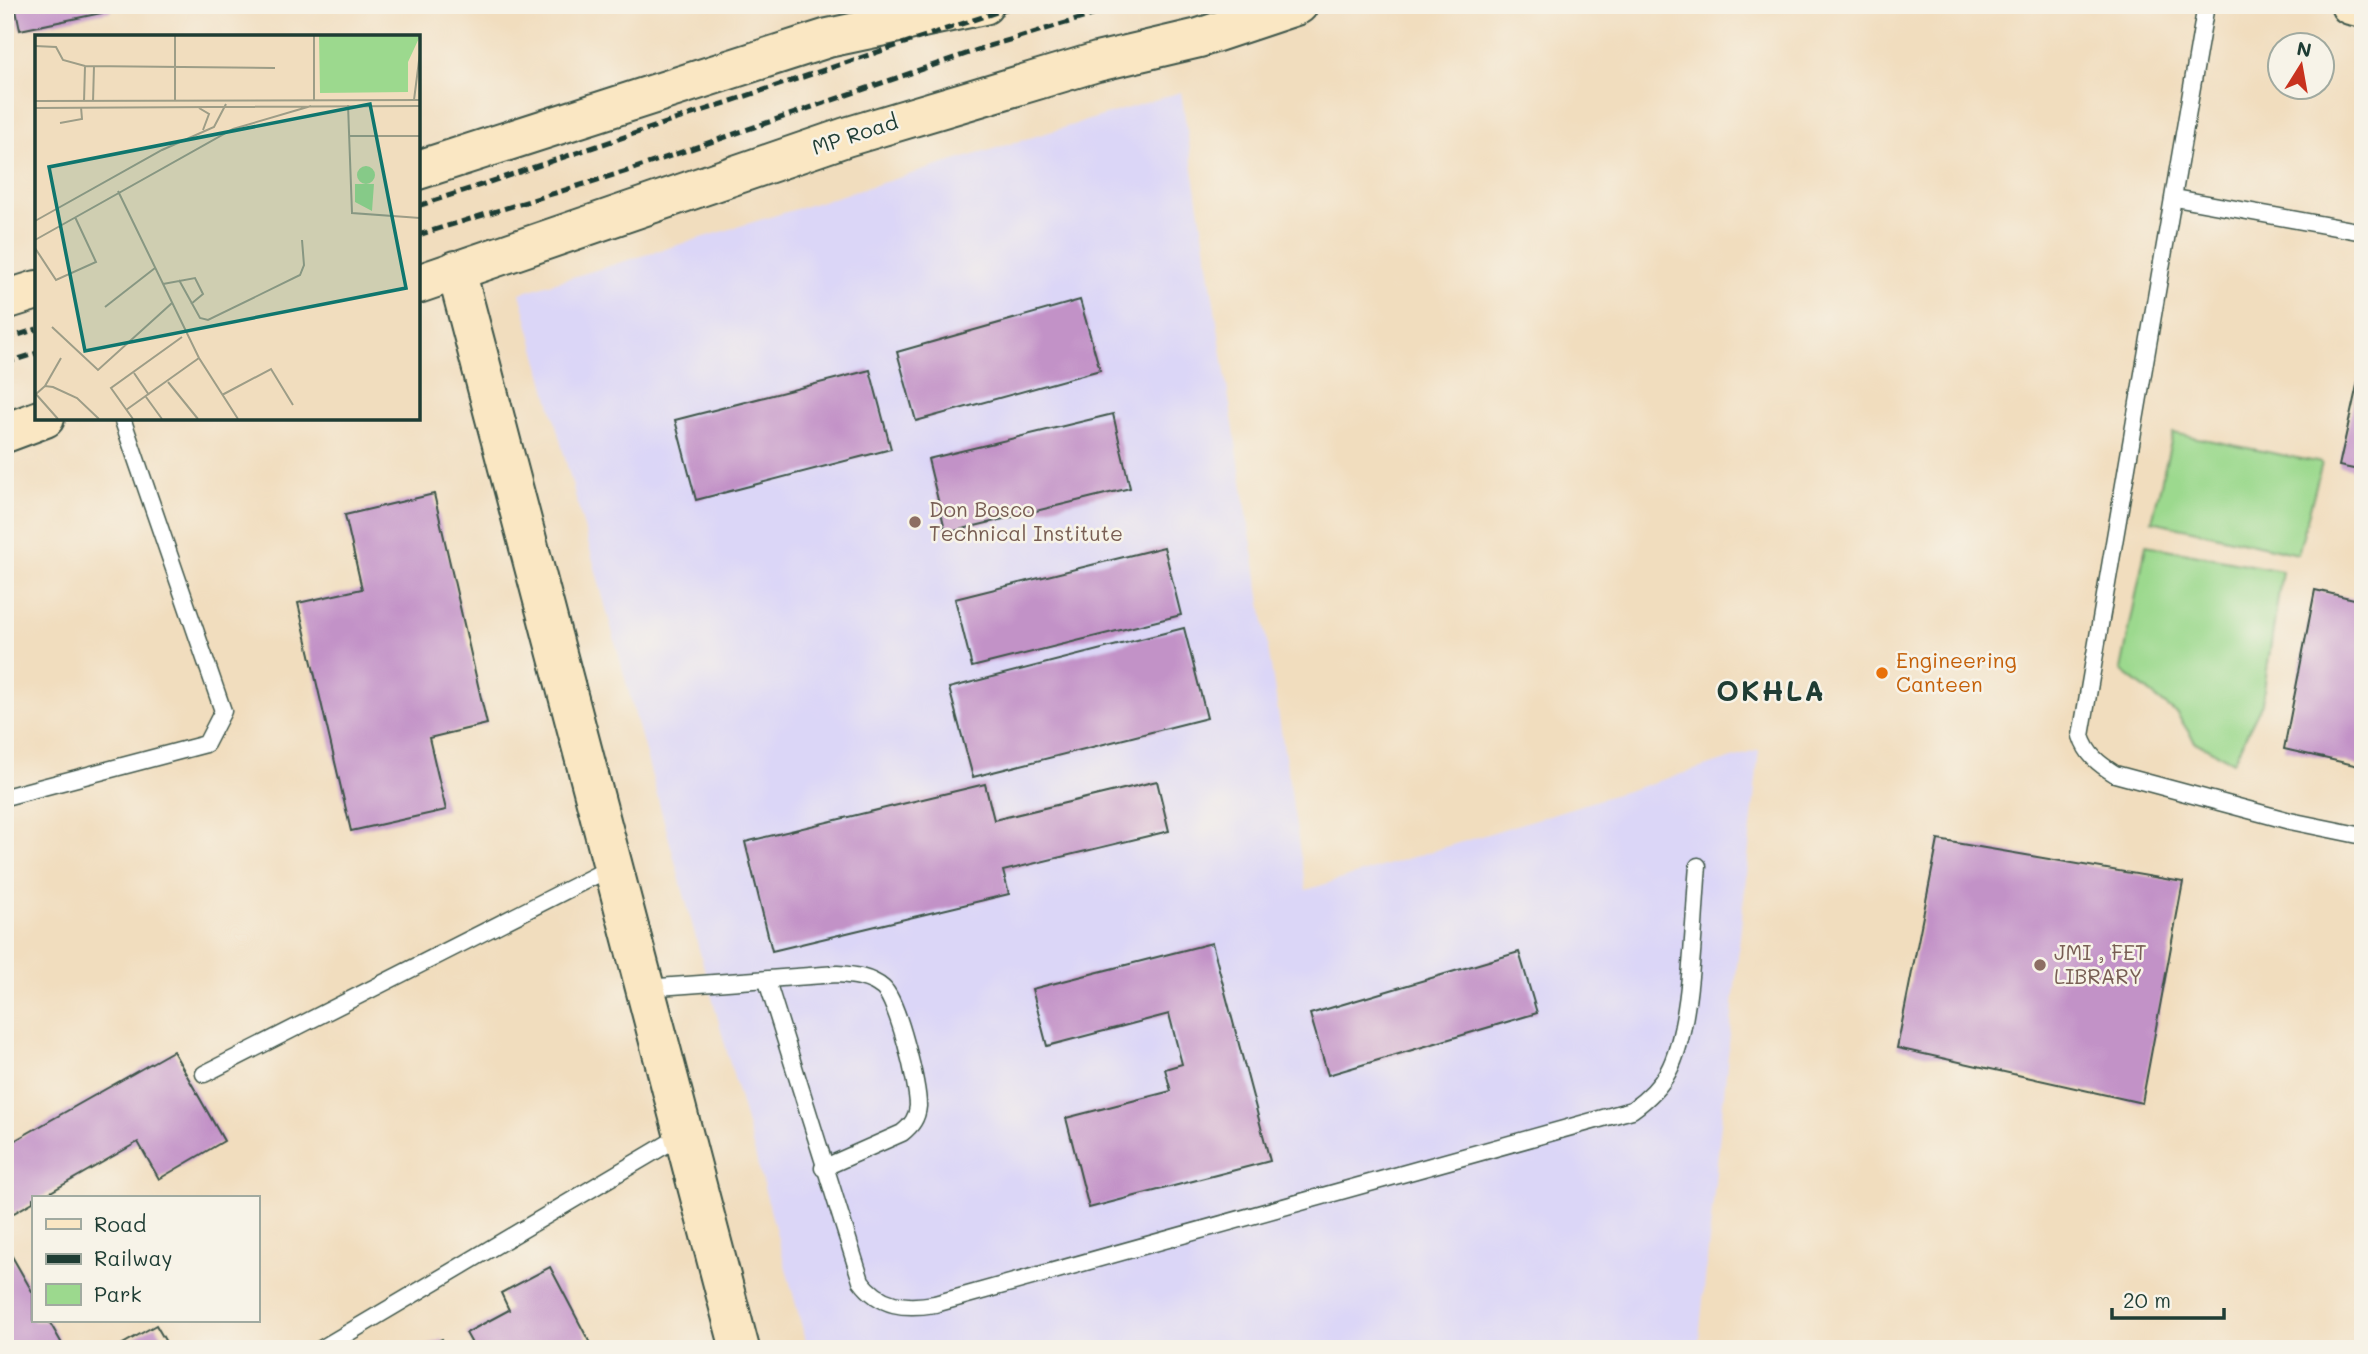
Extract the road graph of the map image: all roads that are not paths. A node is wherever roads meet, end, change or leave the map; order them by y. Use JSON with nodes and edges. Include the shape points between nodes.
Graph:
{"nodes":[{"id":1,"x":984,"y":5,"type":"edge"},
{"id":2,"x":1298,"y":5,"type":"edge"},
{"id":3,"x":2206,"y":5,"type":"edge"},
{"id":4,"x":2350,"y":5,"type":"edge"},
{"id":5,"x":2363,"y":8,"type":"edge"},
{"id":6,"x":420,"y":169,"type":"edge"},
{"id":7,"x":2175,"y":198,"type":"junction"},
{"id":8,"x":2363,"y":232,"type":"edge"},
{"id":9,"x":456,"y":270,"type":"junction"},
{"id":10,"x":420,"y":283,"type":"edge"},
{"id":11,"x":35,"y":291,"type":"edge"},
{"id":12,"x":5,"y":300,"type":"edge"},
{"id":13,"x":40,"y":420,"type":"edge"},
{"id":14,"x":123,"y":420,"type":"edge"},
{"id":15,"x":5,"y":433,"type":"edge"},
{"id":16,"x":5,"y":797,"type":"edge"},
{"id":17,"x":2363,"y":836,"type":"edge"},
{"id":18,"x":614,"y":866,"type":"junction"},
{"id":19,"x":1698,"y":866,"type":"dead end"},
{"id":20,"x":767,"y":981,"type":"junction"},
{"id":21,"x":645,"y":988,"type":"junction"},
{"id":22,"x":204,"y":1074,"type":"dead end"},
{"id":23,"x":684,"y":1134,"type":"junction"},
{"id":24,"x":823,"y":1168,"type":"junction"},
{"id":25,"x":321,"y":1349,"type":"edge"},
{"id":26,"x":740,"y":1349,"type":"edge"}],
"edges":[{"from":1,"to":6,"type":"main road","via":[[828,38]]},
{"from":2,"to":9,"type":"main road","name":"MP Road","via":[[1199,38],[1097,62],[846,137]]},
{"from":3,"to":7,"type":"lane"},
{"from":4,"to":5,"type":"main road"},
{"from":7,"to":8,"type":"lane"},
{"from":7,"to":17,"type":"lane","via":[[2081,736],[2096,762],[2115,774]]},
{"from":9,"to":10,"type":"main road","name":"MP Road"},
{"from":9,"to":18,"type":"main road"},
{"from":11,"to":12,"type":"main road"},
{"from":13,"to":15,"type":"main road"},
{"from":14,"to":16,"type":"lane","via":[[223,711],[206,744]]},
{"from":18,"to":21,"type":"main road"},
{"from":18,"to":22,"type":"lane"},
{"from":19,"to":24,"type":"lane","via":[[1684,1021],[1677,1051],[1668,1072],[1644,1101],[1603,1121],[915,1307],[883,1302],[861,1281]]},
{"from":20,"to":21,"type":"lane"},
{"from":20,"to":24,"type":"lane"},
{"from":20,"to":24,"type":"lane","via":[[837,974],[859,977],[883,988],[894,1003],[917,1094],[912,1125]]},
{"from":21,"to":23,"type":"main road"},
{"from":23,"to":25,"type":"lane"},
{"from":23,"to":26,"type":"main road"}]}
